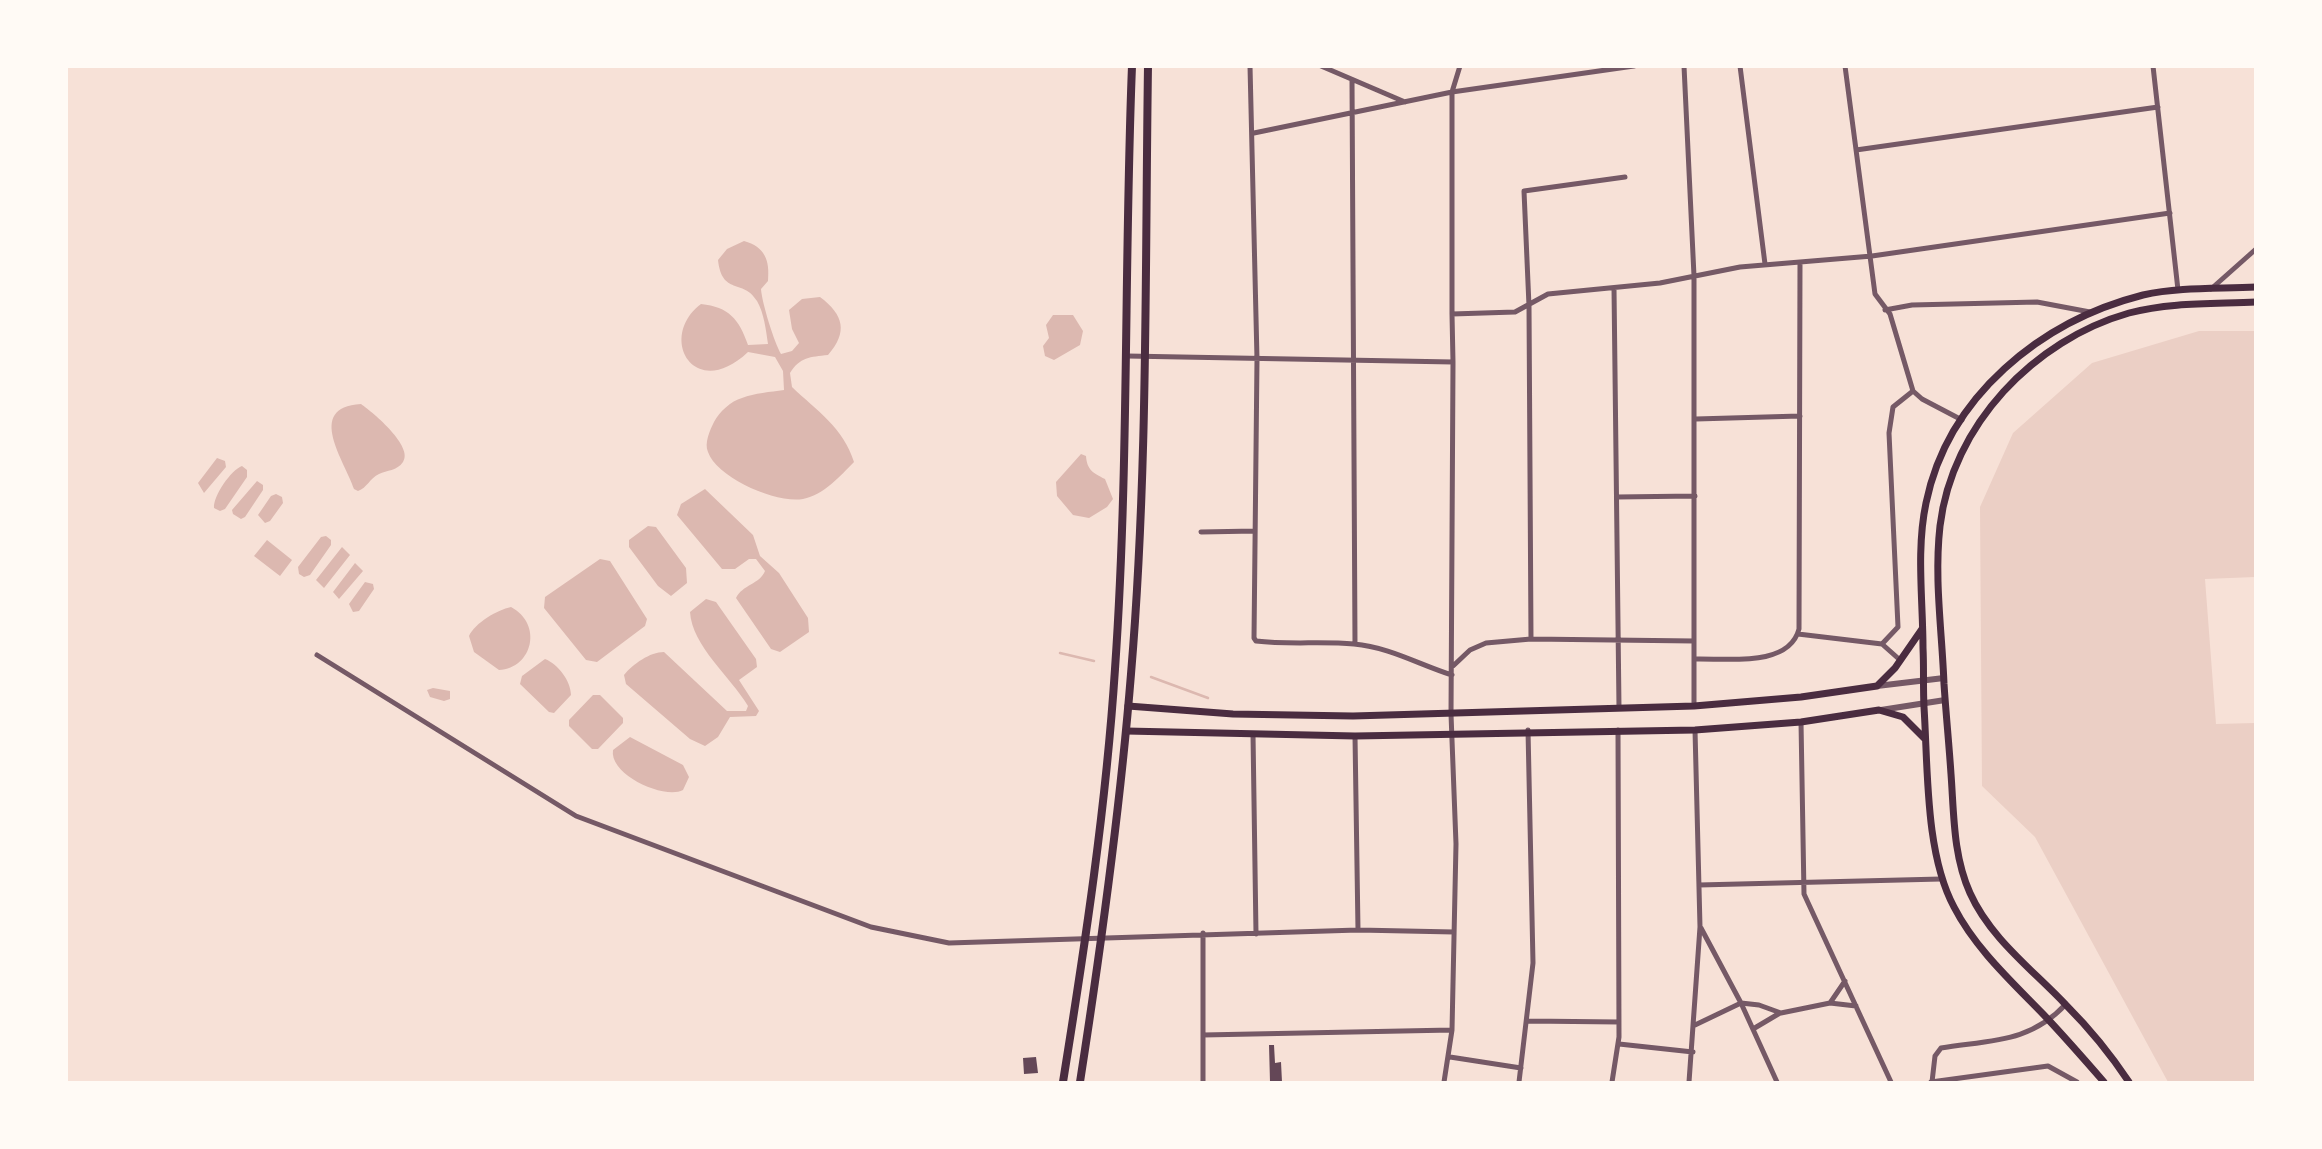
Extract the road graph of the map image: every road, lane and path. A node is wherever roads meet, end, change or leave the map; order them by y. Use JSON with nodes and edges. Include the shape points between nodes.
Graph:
{"nodes":[{"id":1,"x":1132,"y":66,"type":"edge"},
{"id":2,"x":1149,"y":66,"type":"edge"},
{"id":3,"x":1250,"y":66,"type":"edge"},
{"id":4,"x":1321,"y":66,"type":"edge"},
{"id":5,"x":1460,"y":66,"type":"edge"},
{"id":6,"x":1634,"y":66,"type":"edge"},
{"id":7,"x":1684,"y":66,"type":"edge"},
{"id":8,"x":1740,"y":66,"type":"edge"},
{"id":9,"x":1845,"y":66,"type":"edge"},
{"id":10,"x":2153,"y":66,"type":"edge"},
{"id":11,"x":1352,"y":80,"type":"junction"},
{"id":12,"x":1452,"y":92,"type":"junction"},
{"id":13,"x":1405,"y":102,"type":"junction"},
{"id":14,"x":2158,"y":107,"type":"junction"},
{"id":15,"x":1352,"y":115,"type":"junction"},
{"id":16,"x":1254,"y":133,"type":"junction"},
{"id":17,"x":1856,"y":150,"type":"junction"},
{"id":18,"x":1625,"y":177,"type":"dead end"},
{"id":19,"x":2170,"y":212,"type":"junction"},
{"id":20,"x":2256,"y":249,"type":"edge"},
{"id":21,"x":1872,"y":256,"type":"junction"},
{"id":22,"x":1800,"y":262,"type":"junction"},
{"id":23,"x":1765,"y":264,"type":"junction"},
{"id":24,"x":1694,"y":276,"type":"junction"},
{"id":25,"x":2256,"y":287,"type":"edge"},
{"id":26,"x":1614,"y":288,"type":"junction"},
{"id":27,"x":2178,"y":290,"type":"junction"},
{"id":28,"x":2210,"y":290,"type":"junction"},
{"id":29,"x":2256,"y":302,"type":"edge"},
{"id":30,"x":1529,"y":306,"type":"junction"},
{"id":31,"x":1888,"y":312,"type":"junction"},
{"id":32,"x":2090,"y":312,"type":"junction"},
{"id":33,"x":1452,"y":314,"type":"junction"},
{"id":34,"x":1127,"y":356,"type":"junction"},
{"id":35,"x":1146,"y":356,"type":"junction"},
{"id":36,"x":1257,"y":359,"type":"junction"},
{"id":37,"x":1356,"y":361,"type":"junction"},
{"id":38,"x":1453,"y":362,"type":"junction"},
{"id":39,"x":1913,"y":391,"type":"junction"},
{"id":40,"x":1800,"y":416,"type":"junction"},
{"id":41,"x":1696,"y":419,"type":"junction"},
{"id":42,"x":1962,"y":419,"type":"junction"},
{"id":43,"x":1695,"y":496,"type":"junction"},
{"id":44,"x":1617,"y":497,"type":"junction"},
{"id":45,"x":1255,"y":531,"type":"junction"},
{"id":46,"x":1201,"y":532,"type":"dead end"},
{"id":47,"x":1922,"y":629,"type":"junction"},
{"id":48,"x":1798,"y":635,"type":"junction"},
{"id":49,"x":1531,"y":639,"type":"junction"},
{"id":50,"x":1619,"y":640,"type":"junction"},
{"id":51,"x":1694,"y":641,"type":"junction"},
{"id":52,"x":1355,"y":644,"type":"junction"},
{"id":53,"x":1882,"y":644,"type":"junction"},
{"id":54,"x":317,"y":655,"type":"dead end"},
{"id":55,"x":1695,"y":659,"type":"junction"},
{"id":56,"x":1900,"y":660,"type":"junction"},
{"id":57,"x":1452,"y":666,"type":"junction"},
{"id":58,"x":1452,"y":675,"type":"junction"},
{"id":59,"x":1944,"y":678,"type":"junction"},
{"id":60,"x":1922,"y":680,"type":"junction"},
{"id":61,"x":1877,"y":686,"type":"junction"},
{"id":62,"x":1945,"y":700,"type":"junction"},
{"id":63,"x":1112,"y":704,"type":"junction"},
{"id":64,"x":1924,"y":704,"type":"junction"},
{"id":65,"x":1128,"y":706,"type":"junction"},
{"id":66,"x":1693,"y":706,"type":"junction"},
{"id":67,"x":1619,"y":708,"type":"junction"},
{"id":68,"x":1879,"y":710,"type":"junction"},
{"id":69,"x":1451,"y":714,"type":"junction"},
{"id":70,"x":1801,"y":722,"type":"junction"},
{"id":71,"x":1111,"y":729,"type":"junction"},
{"id":72,"x":1528,"y":730,"type":"junction"},
{"id":73,"x":1618,"y":730,"type":"junction"},
{"id":74,"x":1695,"y":730,"type":"junction"},
{"id":75,"x":1126,"y":731,"type":"junction"},
{"id":76,"x":1452,"y":733,"type":"junction"},
{"id":77,"x":1253,"y":734,"type":"junction"},
{"id":78,"x":1355,"y":736,"type":"junction"},
{"id":79,"x":1926,"y":740,"type":"junction"},
{"id":80,"x":1941,"y":878,"type":"junction"},
{"id":81,"x":1803,"y":883,"type":"junction"},
{"id":82,"x":1699,"y":885,"type":"junction"},
{"id":83,"x":1700,"y":927,"type":"junction"},
{"id":84,"x":1358,"y":930,"type":"junction"},
{"id":85,"x":1454,"y":932,"type":"junction"},
{"id":86,"x":1203,"y":933,"type":"junction"},
{"id":87,"x":1256,"y":934,"type":"junction"},
{"id":88,"x":1103,"y":936,"type":"junction"},
{"id":89,"x":1087,"y":937,"type":"junction"},
{"id":90,"x":1845,"y":981,"type":"junction"},
{"id":91,"x":1741,"y":1003,"type":"junction"},
{"id":92,"x":1830,"y":1003,"type":"junction"},
{"id":93,"x":2066,"y":1004,"type":"junction"},
{"id":94,"x":1856,"y":1006,"type":"junction"},
{"id":95,"x":1781,"y":1013,"type":"junction"},
{"id":96,"x":1528,"y":1021,"type":"junction"},
{"id":97,"x":2050,"y":1021,"type":"junction"},
{"id":98,"x":1619,"y":1022,"type":"junction"},
{"id":99,"x":1695,"y":1025,"type":"junction"},
{"id":100,"x":1753,"y":1029,"type":"junction"},
{"id":101,"x":1452,"y":1030,"type":"junction"},
{"id":102,"x":1203,"y":1035,"type":"junction"},
{"id":103,"x":1619,"y":1044,"type":"junction"},
{"id":104,"x":1693,"y":1052,"type":"junction"},
{"id":105,"x":1450,"y":1057,"type":"junction"},
{"id":106,"x":1521,"y":1069,"type":"junction"},
{"id":107,"x":1932,"y":1082,"type":"edge"},
{"id":108,"x":1063,"y":1083,"type":"edge"},
{"id":109,"x":1080,"y":1083,"type":"edge"},
{"id":110,"x":1203,"y":1083,"type":"edge"},
{"id":111,"x":1444,"y":1083,"type":"edge"},
{"id":112,"x":1519,"y":1083,"type":"edge"},
{"id":113,"x":1612,"y":1083,"type":"edge"},
{"id":114,"x":1689,"y":1083,"type":"edge"},
{"id":115,"x":1777,"y":1083,"type":"edge"},
{"id":116,"x":1891,"y":1083,"type":"edge"},
{"id":117,"x":2077,"y":1083,"type":"edge"},
{"id":118,"x":2104,"y":1083,"type":"edge"},
{"id":119,"x":2129,"y":1083,"type":"edge"}],
"edges":[{"from":1,"to":34,"type":"main road"},
{"from":2,"to":35,"type":"main road"},
{"from":3,"to":16,"type":"street"},
{"from":4,"to":11,"type":"street"},
{"from":5,"to":12,"type":"street"},
{"from":6,"to":12,"type":"street"},
{"from":7,"to":24,"type":"street"},
{"from":8,"to":23,"type":"street"},
{"from":9,"to":17,"type":"street"},
{"from":10,"to":14,"type":"street"},
{"from":11,"to":13,"type":"street"},
{"from":11,"to":15,"type":"street"},
{"from":12,"to":13,"type":"street"},
{"from":12,"to":33,"type":"street"},
{"from":13,"to":15,"type":"street"},
{"from":14,"to":17,"type":"street"},
{"from":14,"to":19,"type":"street"},
{"from":15,"to":16,"type":"street"},
{"from":15,"to":37,"type":"street"},
{"from":16,"to":36,"type":"street"},
{"from":17,"to":21,"type":"street"},
{"from":18,"to":30,"type":"street","via":[[1524,191]]},
{"from":19,"to":21,"type":"street"},
{"from":19,"to":27,"type":"street"},
{"from":20,"to":28,"type":"street"},
{"from":21,"to":22,"type":"street"},
{"from":21,"to":31,"type":"street","via":[[1875,294]]},
{"from":22,"to":23,"type":"street"},
{"from":22,"to":40,"type":"street"},
{"from":23,"to":24,"type":"street"},
{"from":24,"to":26,"type":"street"},
{"from":24,"to":41,"type":"street"},
{"from":25,"to":28,"type":"main road"},
{"from":26,"to":30,"type":"street","via":[[1548,294]]},
{"from":26,"to":44,"type":"street"},
{"from":27,"to":28,"type":"main road"},
{"from":27,"to":32,"type":"main road"},
{"from":29,"to":59,"type":"main road","via":[[2132,312],[2081,330],[2036,360],[1995,402],[1960,458],[1944,500],[1937,586]]},
{"from":30,"to":33,"type":"street","via":[[1504,313]]},
{"from":30,"to":49,"type":"street"},
{"from":31,"to":32,"type":"street","via":[[1912,305],[2037,302]]},
{"from":31,"to":39,"type":"street"},
{"from":32,"to":42,"type":"main road","via":[[2040,339],[1984,388]]},
{"from":33,"to":38,"type":"street"},
{"from":34,"to":35,"type":"street"},
{"from":34,"to":63,"type":"main road"},
{"from":35,"to":36,"type":"street"},
{"from":35,"to":65,"type":"main road"},
{"from":36,"to":37,"type":"street"},
{"from":36,"to":45,"type":"street"},
{"from":37,"to":38,"type":"street"},
{"from":37,"to":52,"type":"street"},
{"from":38,"to":57,"type":"street"},
{"from":39,"to":42,"type":"street"},
{"from":39,"to":53,"type":"street","via":[[1892,407],[1889,433],[1898,626]]},
{"from":40,"to":41,"type":"street"},
{"from":40,"to":48,"type":"street"},
{"from":41,"to":43,"type":"street"},
{"from":42,"to":47,"type":"main road","via":[[1933,477],[1926,504]]},
{"from":43,"to":44,"type":"street"},
{"from":43,"to":51,"type":"street"},
{"from":44,"to":50,"type":"street"},
{"from":45,"to":46,"type":"street"},
{"from":45,"to":52,"type":"street","via":[[1256,641]]},
{"from":47,"to":56,"type":"main road"},
{"from":47,"to":60,"type":"main road"},
{"from":48,"to":53,"type":"street"},
{"from":48,"to":55,"type":"street","via":[[1774,654]]},
{"from":49,"to":50,"type":"street"},
{"from":49,"to":57,"type":"street","via":[[1477,646]]},
{"from":50,"to":51,"type":"street"},
{"from":50,"to":67,"type":"street"},
{"from":51,"to":55,"type":"street"},
{"from":52,"to":58,"type":"street"},
{"from":53,"to":56,"type":"street"},
{"from":54,"to":89,"type":"street","via":[[576,816],[843,919],[948,943]]},
{"from":55,"to":66,"type":"street"},
{"from":56,"to":61,"type":"main road"},
{"from":57,"to":58,"type":"street"},
{"from":58,"to":69,"type":"street"},
{"from":59,"to":60,"type":"street"},
{"from":59,"to":62,"type":"main road"},
{"from":60,"to":61,"type":"street"},
{"from":60,"to":64,"type":"main road"},
{"from":61,"to":66,"type":"main road"},
{"from":62,"to":64,"type":"street"},
{"from":62,"to":93,"type":"main road","via":[[1954,831],[1964,878],[1984,918]]},
{"from":63,"to":65,"type":"street"},
{"from":63,"to":71,"type":"main road"},
{"from":64,"to":68,"type":"street"},
{"from":64,"to":79,"type":"main road"},
{"from":65,"to":69,"type":"main road","via":[[1233,713]]},
{"from":65,"to":75,"type":"main road"},
{"from":66,"to":67,"type":"main road"},
{"from":67,"to":69,"type":"main road"},
{"from":68,"to":70,"type":"main road"},
{"from":68,"to":79,"type":"main road","via":[[1903,717]]},
{"from":69,"to":76,"type":"street"},
{"from":70,"to":74,"type":"main road"},
{"from":70,"to":81,"type":"street"},
{"from":71,"to":75,"type":"street"},
{"from":71,"to":89,"type":"main road"},
{"from":72,"to":73,"type":"main road"},
{"from":72,"to":76,"type":"main road"},
{"from":72,"to":96,"type":"street","via":[[1534,914]]},
{"from":73,"to":74,"type":"main road"},
{"from":73,"to":98,"type":"street"},
{"from":74,"to":82,"type":"street"},
{"from":75,"to":77,"type":"main road"},
{"from":75,"to":88,"type":"main road"},
{"from":76,"to":78,"type":"main road"},
{"from":76,"to":85,"type":"street"},
{"from":77,"to":78,"type":"main road"},
{"from":77,"to":87,"type":"street"},
{"from":78,"to":84,"type":"street"},
{"from":79,"to":80,"type":"main road","via":[[1933,841]]},
{"from":80,"to":81,"type":"street"},
{"from":80,"to":97,"type":"main road","via":[[1970,934]]},
{"from":81,"to":82,"type":"street"},
{"from":81,"to":90,"type":"street","via":[[1807,903]]},
{"from":82,"to":83,"type":"street"},
{"from":83,"to":91,"type":"street"},
{"from":83,"to":99,"type":"street"},
{"from":84,"to":85,"type":"street"},
{"from":84,"to":87,"type":"street"},
{"from":85,"to":101,"type":"street"},
{"from":86,"to":87,"type":"street"},
{"from":86,"to":88,"type":"street"},
{"from":86,"to":102,"type":"street"},
{"from":88,"to":89,"type":"street"},
{"from":88,"to":109,"type":"main road"},
{"from":89,"to":108,"type":"main road"},
{"from":90,"to":92,"type":"street"},
{"from":90,"to":94,"type":"street"},
{"from":91,"to":95,"type":"street"},
{"from":91,"to":99,"type":"street"},
{"from":91,"to":100,"type":"street"},
{"from":92,"to":94,"type":"street"},
{"from":92,"to":95,"type":"street"},
{"from":93,"to":97,"type":"street"},
{"from":93,"to":119,"type":"main road"},
{"from":94,"to":116,"type":"street"},
{"from":95,"to":100,"type":"street"},
{"from":96,"to":98,"type":"street"},
{"from":96,"to":106,"type":"street"},
{"from":97,"to":107,"type":"street","via":[[2028,1034],[1941,1048],[1935,1056]]},
{"from":97,"to":118,"type":"main road"},
{"from":98,"to":103,"type":"street"},
{"from":99,"to":104,"type":"street"},
{"from":100,"to":115,"type":"street"},
{"from":101,"to":102,"type":"street"},
{"from":101,"to":105,"type":"street"},
{"from":102,"to":110,"type":"street"},
{"from":103,"to":104,"type":"street"},
{"from":103,"to":113,"type":"street"},
{"from":104,"to":114,"type":"street"},
{"from":105,"to":106,"type":"street"},
{"from":105,"to":111,"type":"street"},
{"from":106,"to":112,"type":"street"},
{"from":107,"to":117,"type":"street","via":[[2048,1066]]}]}
